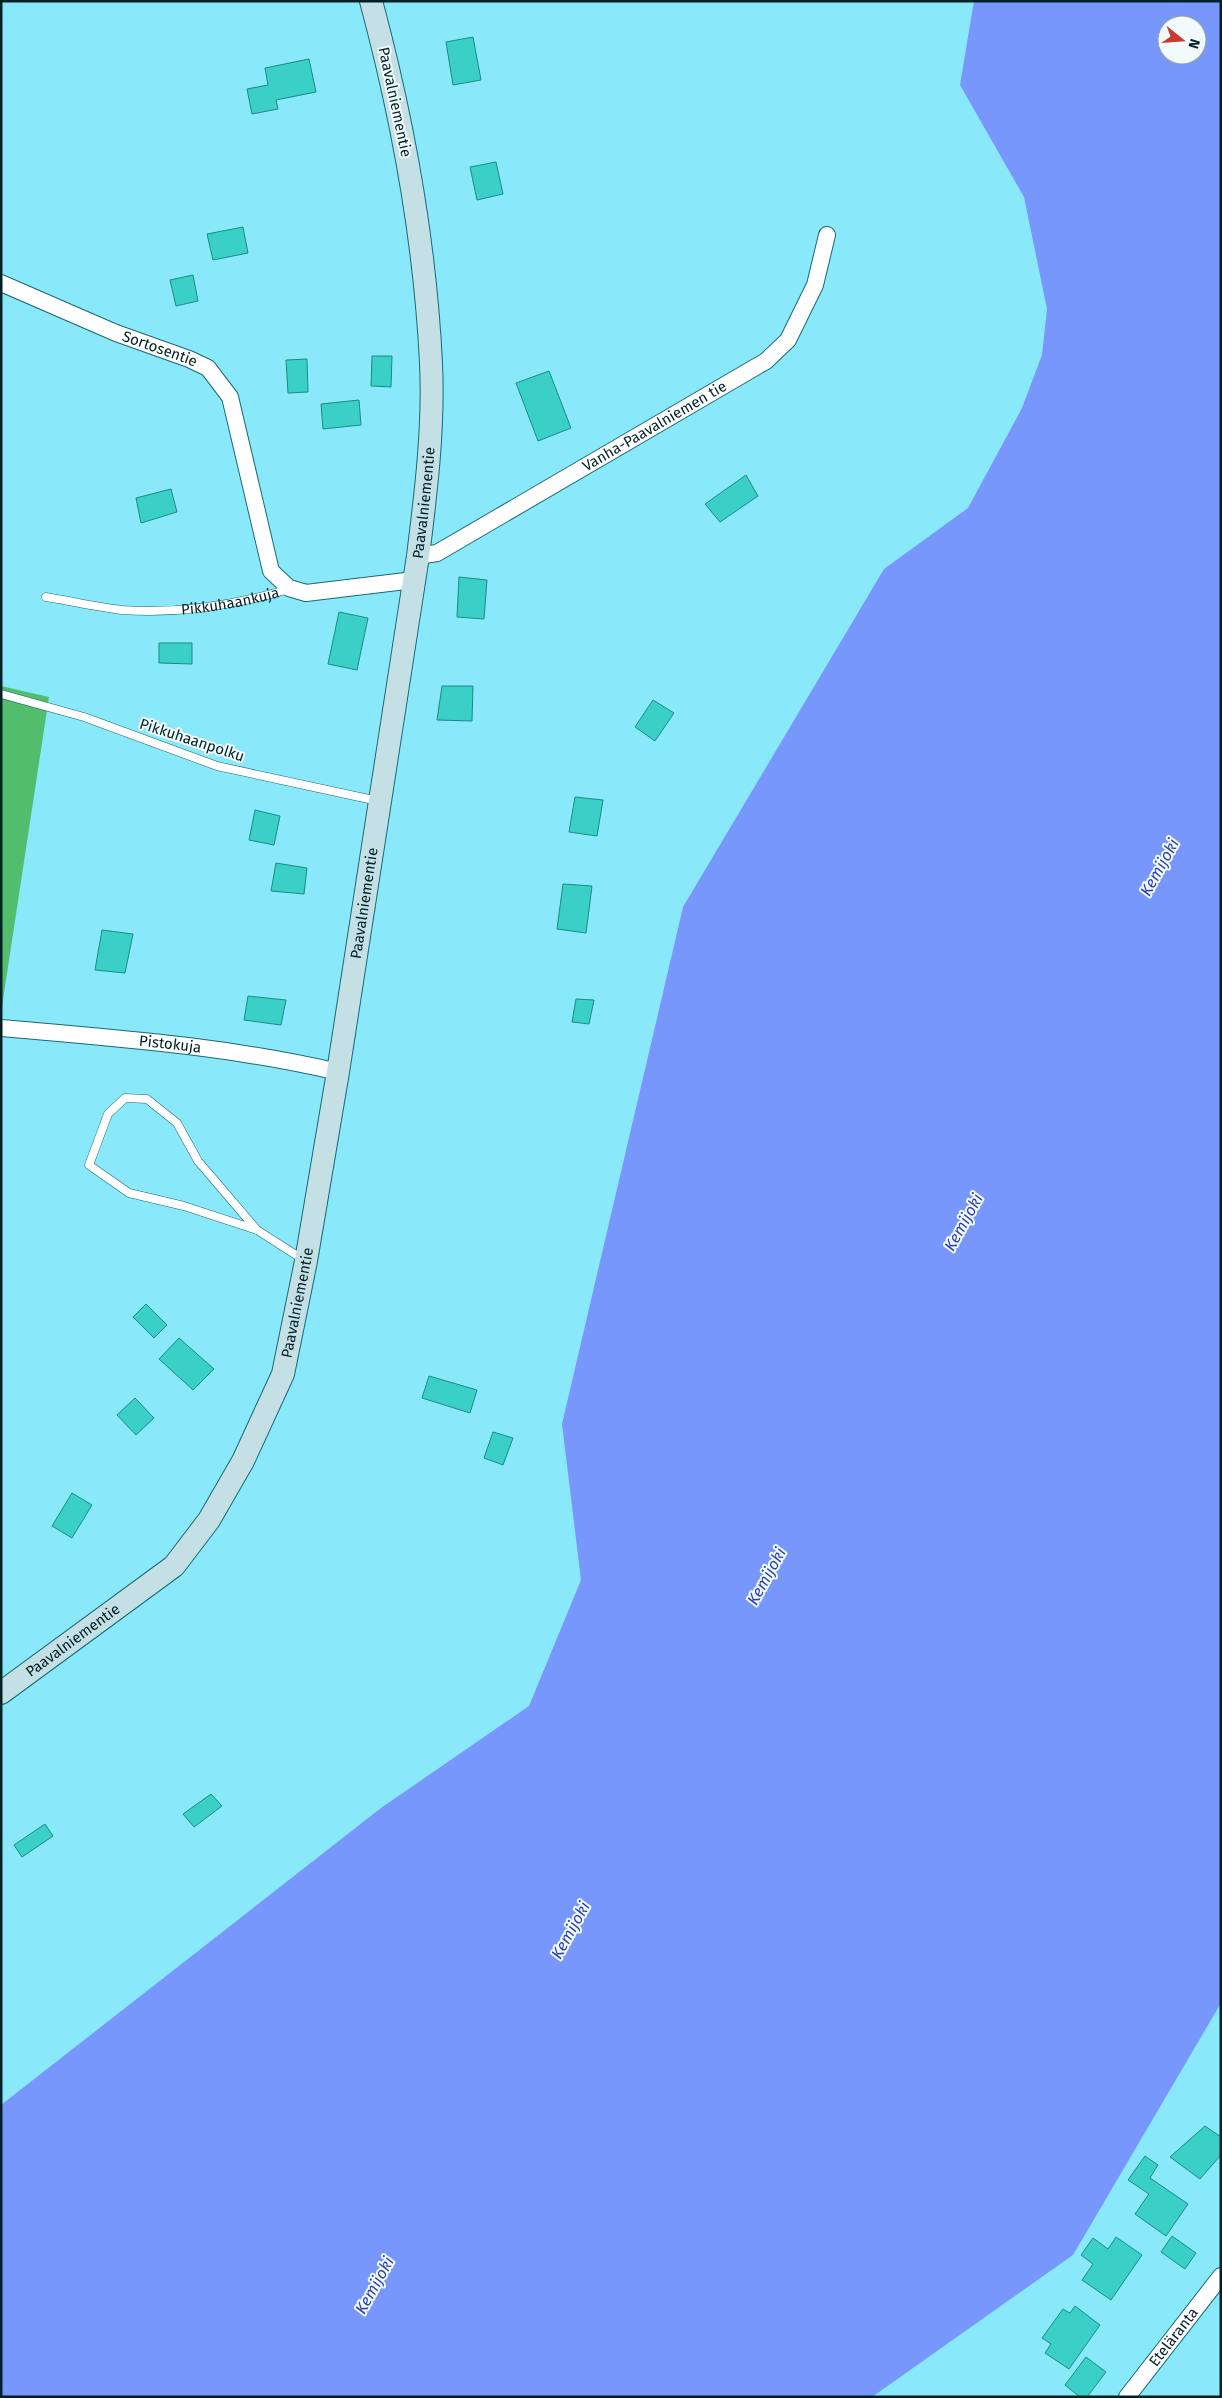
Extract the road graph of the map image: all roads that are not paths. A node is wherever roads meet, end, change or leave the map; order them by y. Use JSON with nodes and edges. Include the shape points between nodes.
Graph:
{"nodes":[{"id":1,"x":371,"y":1,"type":"edge"},
{"id":2,"x":827,"y":236,"type":"dead end"},
{"id":3,"x":1,"y":283,"type":"edge"},
{"id":4,"x":418,"y":556,"type":"junction"},
{"id":5,"x":414,"y":580,"type":"junction"},
{"id":6,"x":289,"y":588,"type":"junction"},
{"id":7,"x":46,"y":597,"type":"dead end"},
{"id":8,"x":1,"y":694,"type":"edge"},
{"id":9,"x":378,"y":801,"type":"junction"},
{"id":10,"x":1,"y":1028,"type":"edge"},
{"id":11,"x":338,"y":1072,"type":"junction"},
{"id":12,"x":257,"y":1230,"type":"junction"},
{"id":13,"x":306,"y":1261,"type":"junction"},
{"id":14,"x":1,"y":1693,"type":"edge"},
{"id":15,"x":1221,"y":2276,"type":"edge"},
{"id":16,"x":1127,"y":2397,"type":"edge"}],
"edges":[{"from":1,"to":4,"type":"street","name":"Paavalniementie","via":[[410,172],[424,277],[431,365],[428,470]]},
{"from":2,"to":4,"type":"street","name":"Vanha-Paavalniemen tie","via":[[811,293],[788,340],[766,361],[437,553]]},
{"from":3,"to":6,"type":"street","name":"Sortosentie","via":[[116,333],[208,368],[230,397],[271,571]]},
{"from":4,"to":5,"type":"street","name":"Paavalniementie"},
{"from":5,"to":6,"type":"street","name":"Pikkuhaankuja","via":[[306,593]]},
{"from":5,"to":9,"type":"street","name":"Paavalniementie"},
{"from":6,"to":7,"type":"lane","name":"Pikkuhaankuja","via":[[250,600],[162,610],[122,610]]},
{"from":8,"to":9,"type":"lane","name":"Pikkuhaanpolku","via":[[84,717],[217,766]]},
{"from":9,"to":11,"type":"street","name":"Paavalniementie"},
{"from":10,"to":11,"type":"street","name":"Pistokuja","via":[[270,1057]]},
{"from":11,"to":13,"type":"street","name":"Paavalniementie"},
{"from":12,"to":12,"type":"lane","via":[[198,1161],[177,1123],[147,1099],[125,1098],[108,1114],[89,1165],[129,1193],[184,1206]]},
{"from":12,"to":13,"type":"lane"},
{"from":13,"to":14,"type":"street","name":"Paavalniementie","via":[[283,1374],[243,1462],[209,1520],[174,1566]]},
{"from":15,"to":16,"type":"street","name":"Eteläranta"}]}
